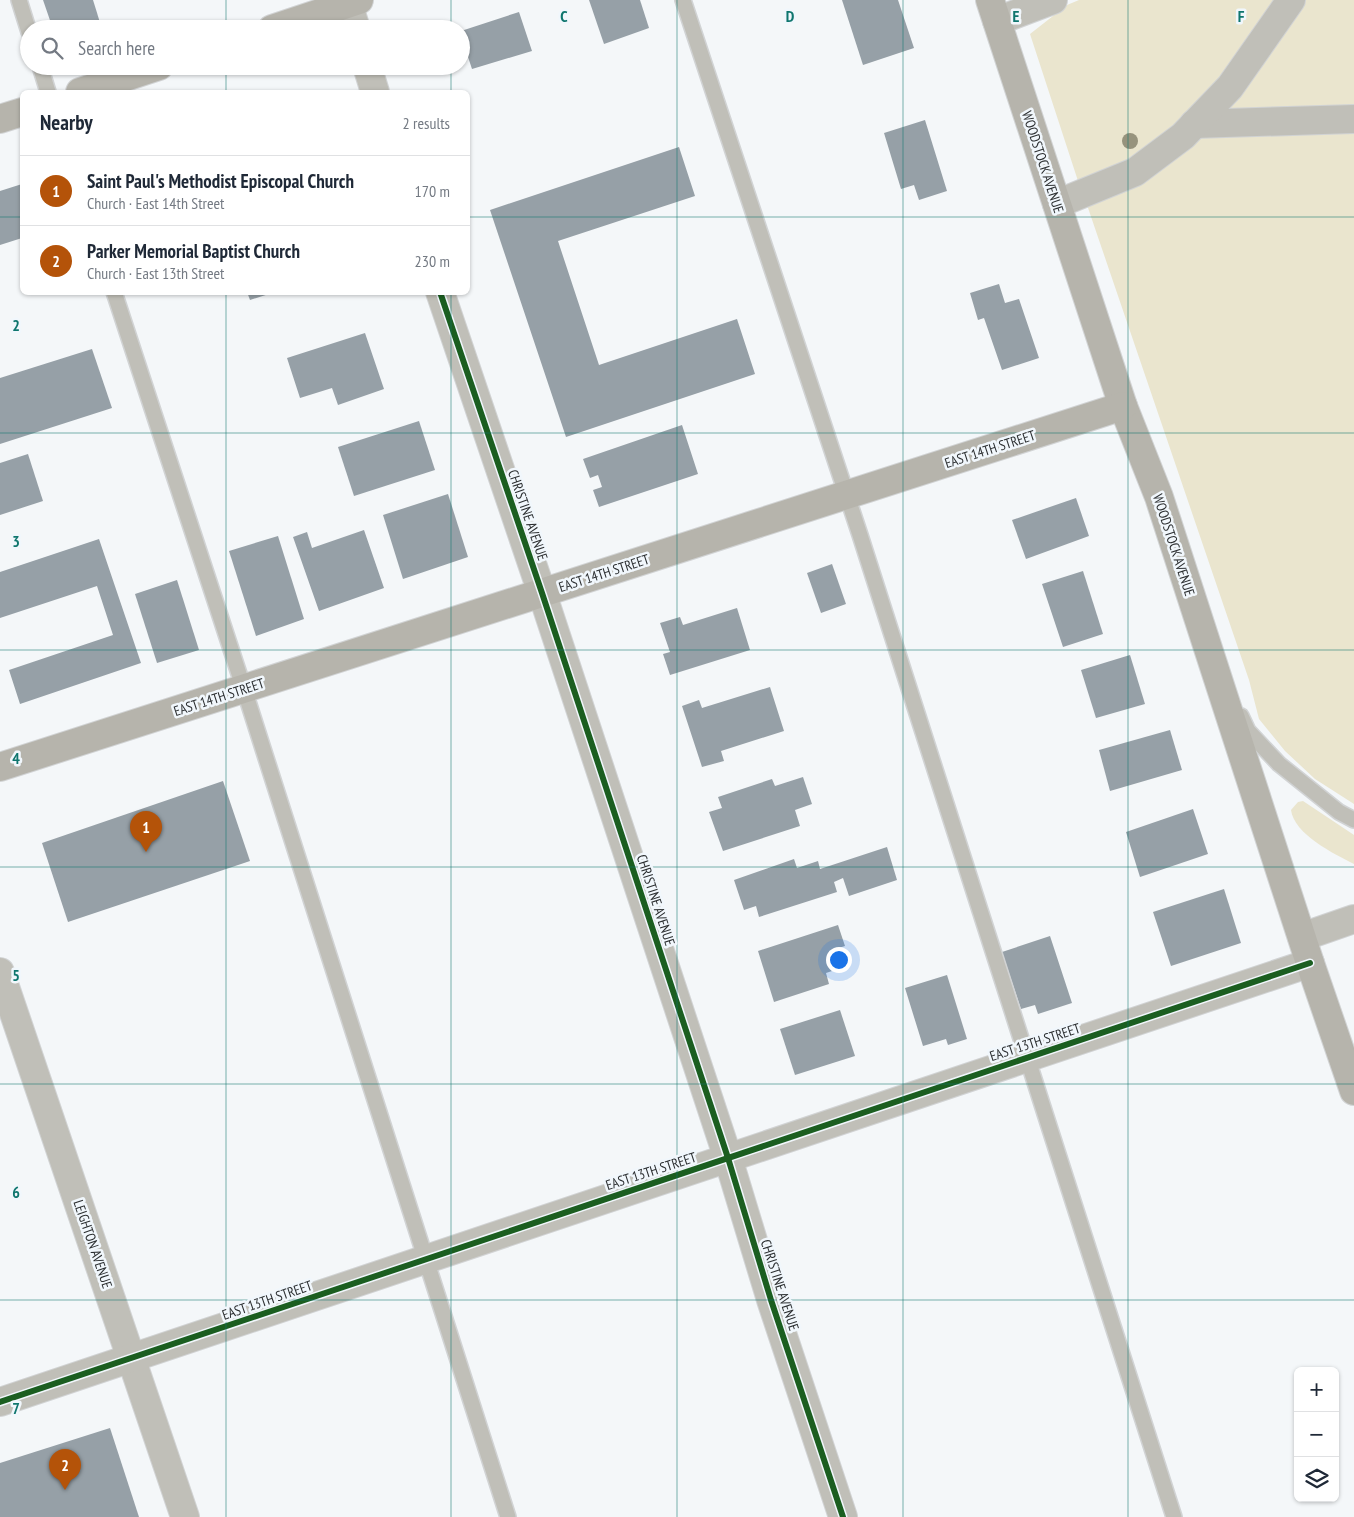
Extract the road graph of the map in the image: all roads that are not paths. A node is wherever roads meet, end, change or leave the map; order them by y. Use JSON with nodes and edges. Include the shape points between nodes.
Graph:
{"nodes":[{"id":1,"x":19,"y":0,"type":"edge"},
{"id":2,"x":684,"y":0,"type":"edge"},
{"id":3,"x":1053,"y":0,"type":"edge"},
{"id":4,"x":1290,"y":0,"type":"edge"},
{"id":5,"x":352,"y":8,"type":"edge"},
{"id":6,"x":994,"y":10,"type":"edge"},
{"id":7,"x":25,"y":20,"type":"edge"},
{"id":8,"x":306,"y":20,"type":"edge"},
{"id":9,"x":43,"y":75,"type":"edge"},
{"id":10,"x":132,"y":75,"type":"edge"},
{"id":11,"x":370,"y":75,"type":"edge"},
{"id":12,"x":47,"y":90,"type":"edge"},
{"id":13,"x":86,"y":90,"type":"edge"},
{"id":14,"x":374,"y":90,"type":"edge"},
{"id":15,"x":20,"y":113,"type":"edge"},
{"id":16,"x":1354,"y":118,"type":"edge"},
{"id":17,"x":0,"y":119,"type":"edge"},
{"id":18,"x":1194,"y":124,"type":"junction"},
{"id":19,"x":1057,"y":204,"type":"junction"},
{"id":20,"x":115,"y":295,"type":"edge"},
{"id":21,"x":441,"y":295,"type":"edge"},
{"id":22,"x":1123,"y":406,"type":"junction"},
{"id":23,"x":846,"y":495,"type":"junction"},
{"id":24,"x":542,"y":593,"type":"junction"},
{"id":25,"x":1210,"y":652,"type":"junction"},
{"id":26,"x":244,"y":689,"type":"junction"},
{"id":27,"x":0,"y":767,"type":"edge"},
{"id":28,"x":1354,"y":820,"type":"edge"},
{"id":29,"x":1354,"y":919,"type":"edge"},
{"id":30,"x":1302,"y":937,"type":"junction"},
{"id":31,"x":1310,"y":963,"type":"junction"},
{"id":32,"x":0,"y":972,"type":"edge"},
{"id":33,"x":1027,"y":1058,"type":"junction"},
{"id":34,"x":1354,"y":1091,"type":"edge"},
{"id":35,"x":728,"y":1158,"type":"junction"},
{"id":36,"x":425,"y":1260,"type":"junction"},
{"id":37,"x":132,"y":1359,"type":"junction"},
{"id":38,"x":0,"y":1402,"type":"edge"},
{"id":39,"x":185,"y":1517,"type":"edge"},
{"id":40,"x":508,"y":1517,"type":"edge"},
{"id":41,"x":843,"y":1517,"type":"edge"},
{"id":42,"x":1174,"y":1517,"type":"edge"}],
"edges":[{"from":1,"to":7,"type":"lane"},
{"from":2,"to":23,"type":"lane"},
{"from":3,"to":6,"type":"street"},
{"from":4,"to":18,"type":"street","via":[[1230,87]]},
{"from":5,"to":8,"type":"street"},
{"from":6,"to":19,"type":"street","name":"WOODSTOCK AVENUE"},
{"from":9,"to":12,"type":"lane"},
{"from":10,"to":13,"type":"street"},
{"from":11,"to":14,"type":"street"},
{"from":15,"to":17,"type":"street"},
{"from":16,"to":18,"type":"street"},
{"from":18,"to":19,"type":"street","via":[[1135,172]]},
{"from":19,"to":22,"type":"street","name":"WOODSTOCK AVENUE"},
{"from":20,"to":26,"type":"lane"},
{"from":21,"to":24,"type":"street","name":"CHRISTINE AVENUE"},
{"from":22,"to":23,"type":"street","name":"EAST 14TH STREET"},
{"from":22,"to":25,"type":"street","name":"WOODSTOCK AVENUE","via":[[1159,496]]},
{"from":23,"to":24,"type":"street","name":"EAST 14TH STREET"},
{"from":23,"to":33,"type":"lane"},
{"from":24,"to":26,"type":"street","name":"EAST 14TH STREET"},
{"from":24,"to":35,"type":"street","name":"CHRISTINE AVENUE"},
{"from":25,"to":28,"type":"lane","via":[[1248,730],[1279,764],[1339,812]]},
{"from":25,"to":30,"type":"street","name":"WOODSTOCK AVENUE"},
{"from":26,"to":27,"type":"street","name":"EAST 14TH STREET"},
{"from":26,"to":36,"type":"lane"},
{"from":29,"to":30,"type":"street"},
{"from":30,"to":31,"type":"street","name":"WOODSTOCK AVENUE"},
{"from":31,"to":33,"type":"street","name":"EAST 13TH STREET"},
{"from":31,"to":34,"type":"street","name":"WOODSTOCK AVENUE"},
{"from":32,"to":37,"type":"street","name":"LEIGHTON AVENUE"},
{"from":33,"to":35,"type":"street","name":"EAST 13TH STREET"},
{"from":33,"to":42,"type":"lane"},
{"from":35,"to":36,"type":"street","name":"EAST 13TH STREET"},
{"from":35,"to":41,"type":"street","name":"CHRISTINE AVENUE"},
{"from":36,"to":37,"type":"street","name":"EAST 13TH STREET"},
{"from":36,"to":40,"type":"lane"},
{"from":37,"to":38,"type":"street","name":"EAST 13TH STREET"},
{"from":37,"to":39,"type":"street","name":"LEIGHTON AVENUE"}]}
